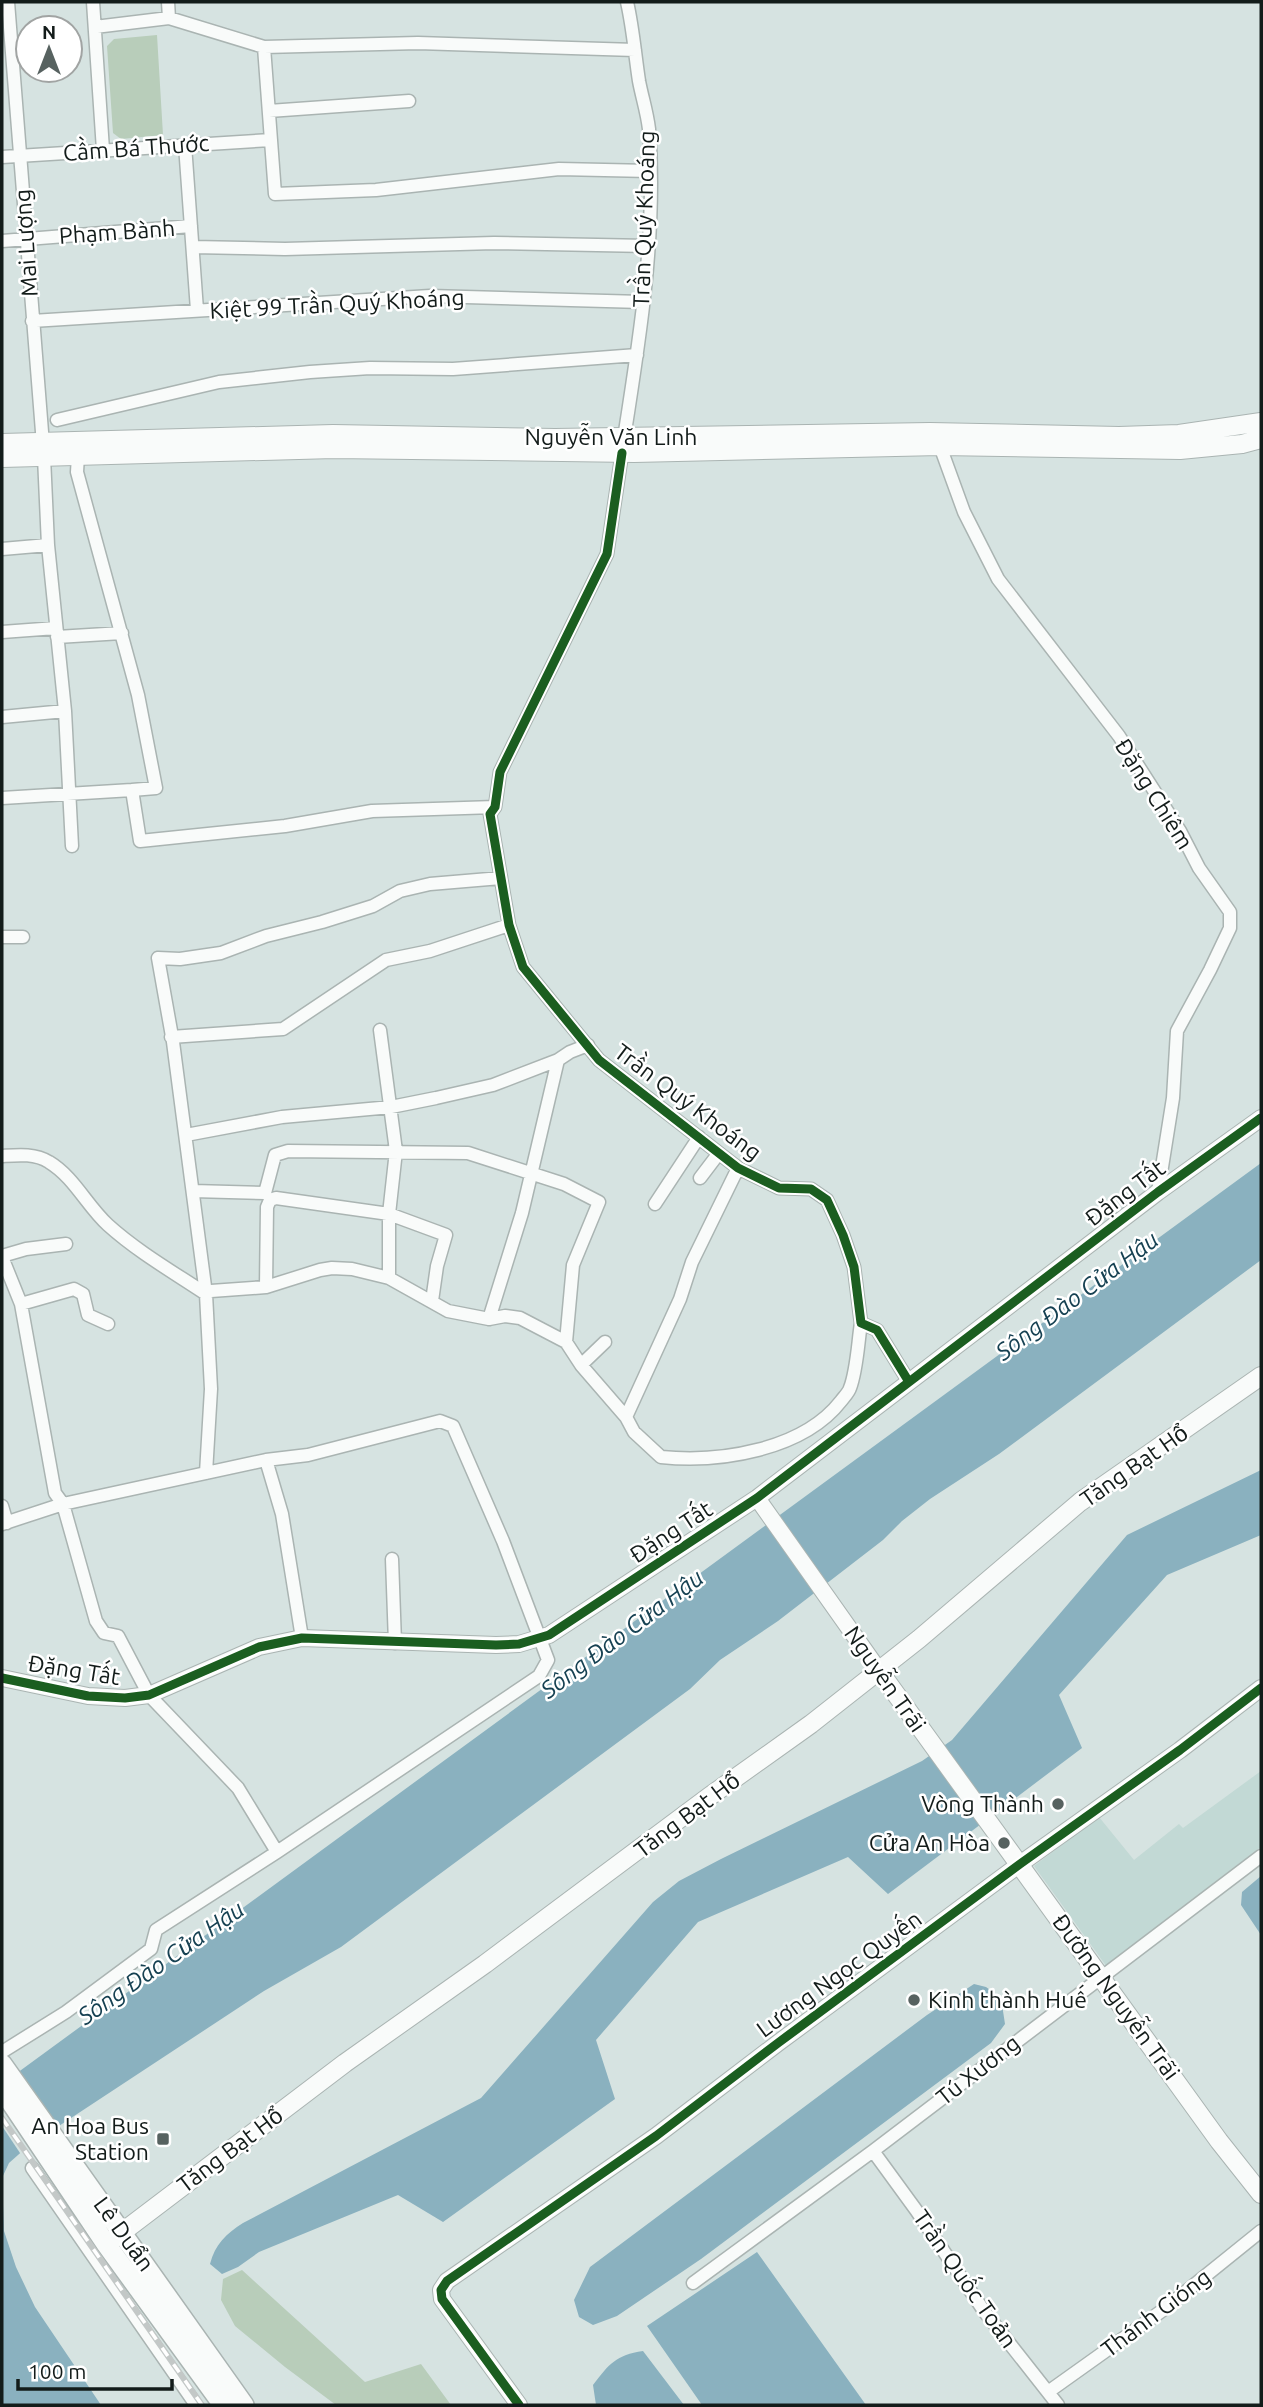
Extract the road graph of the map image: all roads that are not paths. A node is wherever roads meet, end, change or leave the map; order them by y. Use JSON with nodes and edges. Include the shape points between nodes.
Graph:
{"nodes":[{"id":1,"x":8,"y":2,"type":"edge"},
{"id":2,"x":93,"y":2,"type":"edge"},
{"id":3,"x":168,"y":2,"type":"edge"},
{"id":4,"x":628,"y":2,"type":"edge"},
{"id":5,"x":169,"y":19,"type":"junction"},
{"id":6,"x":95,"y":27,"type":"junction"},
{"id":7,"x":264,"y":47,"type":"junction"},
{"id":8,"x":635,"y":50,"type":"junction"},
{"id":9,"x":8,"y":72,"type":"edge"},
{"id":10,"x":409,"y":101,"type":"dead end"},
{"id":11,"x":269,"y":111,"type":"junction"},
{"id":12,"x":271,"y":139,"type":"junction"},
{"id":13,"x":185,"y":145,"type":"junction"},
{"id":14,"x":103,"y":150,"type":"junction"},
{"id":15,"x":20,"y":156,"type":"junction"},
{"id":16,"x":2,"y":158,"type":"edge"},
{"id":17,"x":650,"y":171,"type":"junction"},
{"id":18,"x":191,"y":226,"type":"junction"},
{"id":19,"x":26,"y":239,"type":"junction"},
{"id":20,"x":2,"y":241,"type":"edge"},
{"id":21,"x":648,"y":246,"type":"junction"},
{"id":22,"x":193,"y":247,"type":"junction"},
{"id":23,"x":642,"y":302,"type":"junction"},
{"id":24,"x":197,"y":310,"type":"junction"},
{"id":25,"x":32,"y":321,"type":"junction"},
{"id":26,"x":637,"y":355,"type":"junction"},
{"id":27,"x":57,"y":420,"type":"dead end"},
{"id":28,"x":1261,"y":422,"type":"edge"},
{"id":29,"x":932,"y":435,"type":"junction"},
{"id":30,"x":1240,"y":435,"type":"junction"},
{"id":31,"x":1261,"y":439,"type":"edge"},
{"id":32,"x":334,"y":441,"type":"junction"},
{"id":33,"x":2,"y":443,"type":"edge"},
{"id":34,"x":623,"y":445,"type":"junction"},
{"id":35,"x":43,"y":449,"type":"junction"},
{"id":36,"x":78,"y":456,"type":"junction"},
{"id":37,"x":2,"y":458,"type":"edge"},
{"id":38,"x":48,"y":545,"type":"junction"},
{"id":39,"x":2,"y":549,"type":"edge"},
{"id":40,"x":2,"y":632,"type":"edge"},
{"id":41,"x":57,"y":633,"type":"junction"},
{"id":42,"x":122,"y":633,"type":"junction"},
{"id":43,"x":65,"y":711,"type":"junction"},
{"id":44,"x":2,"y":717,"type":"edge"},
{"id":45,"x":132,"y":790,"type":"junction"},
{"id":46,"x":70,"y":794,"type":"junction"},
{"id":47,"x":2,"y":799,"type":"edge"},
{"id":48,"x":495,"y":807,"type":"junction"},
{"id":49,"x":72,"y":846,"type":"dead end"},
{"id":50,"x":501,"y":878,"type":"junction"},
{"id":51,"x":509,"y":925,"type":"junction"},
{"id":52,"x":2,"y":937,"type":"edge"},
{"id":53,"x":23,"y":937,"type":"dead end"},
{"id":54,"x":380,"y":1030,"type":"dead end"},
{"id":55,"x":171,"y":1037,"type":"junction"},
{"id":56,"x":588,"y":1045,"type":"junction"},
{"id":57,"x":558,"y":1060,"type":"junction"},
{"id":58,"x":391,"y":1107,"type":"junction"},
{"id":59,"x":1261,"y":1118,"type":"edge"},
{"id":60,"x":186,"y":1135,"type":"junction"},
{"id":61,"x":699,"y":1138,"type":"junction"},
{"id":62,"x":396,"y":1151,"type":"junction"},
{"id":63,"x":719,"y":1153,"type":"junction"},
{"id":64,"x":2,"y":1156,"type":"edge"},
{"id":65,"x":738,"y":1168,"type":"junction"},
{"id":66,"x":531,"y":1174,"type":"junction"},
{"id":67,"x":700,"y":1178,"type":"dead end"},
{"id":68,"x":193,"y":1191,"type":"junction"},
{"id":69,"x":1158,"y":1192,"type":"junction"},
{"id":70,"x":270,"y":1196,"type":"junction"},
{"id":71,"x":655,"y":1204,"type":"dead end"},
{"id":72,"x":388,"y":1214,"type":"junction"},
{"id":73,"x":66,"y":1244,"type":"dead end"},
{"id":74,"x":2,"y":1256,"type":"edge"},
{"id":75,"x":389,"y":1278,"type":"junction"},
{"id":76,"x":266,"y":1287,"type":"junction"},
{"id":77,"x":206,"y":1294,"type":"junction"},
{"id":78,"x":432,"y":1301,"type":"junction"},
{"id":79,"x":20,"y":1304,"type":"junction"},
{"id":80,"x":489,"y":1319,"type":"junction"},
{"id":81,"x":861,"y":1323,"type":"junction"},
{"id":82,"x":108,"y":1324,"type":"dead end"},
{"id":83,"x":566,"y":1342,"type":"junction"},
{"id":84,"x":606,"y":1342,"type":"dead end"},
{"id":85,"x":581,"y":1365,"type":"junction"},
{"id":86,"x":1261,"y":1376,"type":"edge"},
{"id":87,"x":909,"y":1382,"type":"junction"},
{"id":88,"x":626,"y":1417,"type":"junction"},
{"id":89,"x":266,"y":1460,"type":"junction"},
{"id":90,"x":206,"y":1473,"type":"junction"},
{"id":91,"x":62,"y":1504,"type":"junction"},
{"id":92,"x":762,"y":1505,"type":"junction"},
{"id":93,"x":2,"y":1506,"type":"edge"},
{"id":94,"x":4,"y":1524,"type":"edge"},
{"id":95,"x":392,"y":1559,"type":"dead end"},
{"id":96,"x":302,"y":1637,"type":"junction"},
{"id":97,"x":539,"y":1639,"type":"junction"},
{"id":98,"x":394,"y":1643,"type":"junction"},
{"id":99,"x":880,"y":1672,"type":"junction"},
{"id":100,"x":2,"y":1678,"type":"edge"},
{"id":101,"x":1261,"y":1688,"type":"edge"},
{"id":102,"x":149,"y":1695,"type":"junction"},
{"id":103,"x":992,"y":1827,"type":"joint"},
{"id":104,"x":277,"y":1852,"type":"junction"},
{"id":105,"x":1261,"y":1856,"type":"edge"},
{"id":106,"x":1020,"y":1864,"type":"junction"},
{"id":107,"x":1101,"y":1976,"type":"junction"},
{"id":108,"x":2,"y":2052,"type":"edge"},
{"id":109,"x":2,"y":2064,"type":"edge"},
{"id":110,"x":2,"y":2089,"type":"edge"},
{"id":111,"x":873,"y":2151,"type":"junction"},
{"id":112,"x":45,"y":2155,"type":"junction"},
{"id":113,"x":1261,"y":2194,"type":"edge"},
{"id":114,"x":1261,"y":2231,"type":"edge"},
{"id":115,"x":123,"y":2232,"type":"junction"},
{"id":116,"x":106,"y":2244,"type":"junction"},
{"id":117,"x":693,"y":2283,"type":"dead end"},
{"id":118,"x":1048,"y":2392,"type":"junction"},
{"id":119,"x":196,"y":2405,"type":"edge"},
{"id":120,"x":223,"y":2405,"type":"edge"},
{"id":121,"x":244,"y":2405,"type":"edge"},
{"id":122,"x":519,"y":2405,"type":"edge"},
{"id":123,"x":1058,"y":2405,"type":"edge"}],
"edges":[{"from":1,"to":9,"type":"street","name":"Mai Lượng"},
{"from":2,"to":6,"type":"street"},
{"from":3,"to":5,"type":"street"},
{"from":4,"to":8,"type":"street","name":"Trần Quý Khoáng"},
{"from":5,"to":6,"type":"street"},
{"from":5,"to":7,"type":"street"},
{"from":6,"to":14,"type":"street"},
{"from":7,"to":8,"type":"street","via":[[418,43]]},
{"from":7,"to":11,"type":"street"},
{"from":8,"to":17,"type":"street","name":"Trần Quý Khoáng","via":[[647,114]]},
{"from":9,"to":15,"type":"street","name":"Mai Lượng"},
{"from":10,"to":11,"type":"street"},
{"from":11,"to":12,"type":"street"},
{"from":12,"to":13,"type":"street","name":"Cầm Bá Thước"},
{"from":12,"to":17,"type":"street","via":[[275,194],[376,190],[559,169]]},
{"from":13,"to":14,"type":"street","name":"Cầm Bá Thước"},
{"from":13,"to":18,"type":"street"},
{"from":14,"to":15,"type":"street","name":"Cầm Bá Thước"},
{"from":15,"to":16,"type":"street","name":"Cầm Bá Thước"},
{"from":15,"to":19,"type":"street","name":"Mai Lượng"},
{"from":17,"to":21,"type":"street","name":"Trần Quý Khoáng"},
{"from":18,"to":19,"type":"street","name":"Phạm Bành"},
{"from":18,"to":22,"type":"street"},
{"from":19,"to":20,"type":"street","name":"Phạm Bành"},
{"from":19,"to":25,"type":"street","name":"Mai Lượng"},
{"from":21,"to":22,"type":"street"},
{"from":21,"to":23,"type":"street","name":"Trần Quý Khoáng"},
{"from":22,"to":24,"type":"street"},
{"from":23,"to":24,"type":"street","name":"Kiệt 99 Trần Quý Khoáng","via":[[430,296]]},
{"from":23,"to":26,"type":"street","name":"Trần Quý Khoáng"},
{"from":24,"to":25,"type":"street","name":"Kiệt 99 Trần Quý Khoáng"},
{"from":25,"to":35,"type":"street","name":"Mai Lượng"},
{"from":26,"to":27,"type":"street","via":[[453,369],[284,374],[219,382]]},
{"from":26,"to":34,"type":"street","name":"Trần Quý Khoáng"},
{"from":28,"to":30,"type":"main road","name":"Nguyễn Văn Linh"},
{"from":29,"to":30,"type":"main road","name":"Nguyễn Văn Linh"},
{"from":29,"to":34,"type":"main road","name":"Nguyễn Văn Linh"},
{"from":29,"to":69,"type":"street","name":"Đặng Chiêm","via":[[998,579],[1119,736],[1230,912],[1230,928],[1177,1031],[1173,1098]]},
{"from":30,"to":31,"type":"main road","name":"Nguyễn Văn Linh"},
{"from":32,"to":34,"type":"main road","name":"Nguyễn Văn Linh"},
{"from":32,"to":35,"type":"main road","name":"Nguyễn Văn Linh"},
{"from":32,"to":36,"type":"main road","name":"Nguyễn Văn Linh"},
{"from":33,"to":35,"type":"main road","name":"Nguyễn Văn Linh"},
{"from":34,"to":48,"type":"street","name":"Trần Quý Khoáng","via":[[607,554],[500,772]]},
{"from":35,"to":36,"type":"main road","name":"Nguyễn Văn Linh"},
{"from":35,"to":37,"type":"main road","name":"Nguyễn Văn Linh"},
{"from":35,"to":38,"type":"street","name":"Mai Lượng"},
{"from":36,"to":42,"type":"street","via":[[77,472]]},
{"from":38,"to":39,"type":"street"},
{"from":38,"to":41,"type":"street","name":"Mai Lượng"},
{"from":40,"to":41,"type":"street"},
{"from":41,"to":42,"type":"street"},
{"from":41,"to":43,"type":"street","name":"Mai Lượng"},
{"from":42,"to":45,"type":"street","via":[[156,788]]},
{"from":43,"to":44,"type":"street"},
{"from":43,"to":46,"type":"street","name":"Mai Lượng"},
{"from":45,"to":46,"type":"street"},
{"from":45,"to":48,"type":"street","via":[[140,841],[285,826],[372,811]]},
{"from":46,"to":47,"type":"street"},
{"from":46,"to":49,"type":"street","name":"Mai Lượng"},
{"from":48,"to":50,"type":"street","name":"Trần Quý Khoáng","via":[[490,814]]},
{"from":50,"to":51,"type":"street","name":"Trần Quý Khoáng"},
{"from":50,"to":55,"type":"street","via":[[400,891],[373,906],[221,953],[159,958]]},
{"from":51,"to":55,"type":"street","via":[[386,960],[283,1029]]},
{"from":51,"to":56,"type":"street","name":"Trần Quý Khoáng","via":[[523,967]]},
{"from":52,"to":53,"type":"street"},
{"from":54,"to":58,"type":"street"},
{"from":55,"to":60,"type":"street"},
{"from":56,"to":57,"type":"street"},
{"from":56,"to":61,"type":"street","name":"Trần Quý Khoáng","via":[[599,1060]]},
{"from":57,"to":58,"type":"street","via":[[493,1085]]},
{"from":57,"to":66,"type":"street"},
{"from":58,"to":60,"type":"street","via":[[282,1117]]},
{"from":58,"to":62,"type":"street"},
{"from":59,"to":69,"type":"street","name":"Đặng Tất"},
{"from":60,"to":68,"type":"street"},
{"from":61,"to":63,"type":"street","name":"Trần Quý Khoáng"},
{"from":61,"to":71,"type":"street"},
{"from":62,"to":66,"type":"street","via":[[468,1153]]},
{"from":62,"to":70,"type":"street","via":[[275,1155]]},
{"from":62,"to":72,"type":"street"},
{"from":63,"to":65,"type":"street","name":"Trần Quý Khoáng"},
{"from":63,"to":67,"type":"street"},
{"from":64,"to":77,"type":"street","via":[[47,1160],[106,1224]]},
{"from":65,"to":81,"type":"street","name":"Trần Quý Khoáng","via":[[779,1188],[811,1189],[827,1200],[854,1266]]},
{"from":65,"to":88,"type":"street"},
{"from":66,"to":80,"type":"street"},
{"from":66,"to":83,"type":"street","via":[[599,1202],[573,1265]]},
{"from":68,"to":70,"type":"street"},
{"from":68,"to":77,"type":"street"},
{"from":69,"to":87,"type":"street","name":"Đặng Tất"},
{"from":70,"to":72,"type":"street"},
{"from":70,"to":76,"type":"street"},
{"from":72,"to":75,"type":"street"},
{"from":72,"to":78,"type":"street","via":[[446,1235]]},
{"from":73,"to":74,"type":"street"},
{"from":74,"to":79,"type":"street"},
{"from":75,"to":76,"type":"street","via":[[332,1268]]},
{"from":75,"to":78,"type":"street"},
{"from":76,"to":77,"type":"street"},
{"from":77,"to":90,"type":"street","via":[[211,1389]]},
{"from":78,"to":80,"type":"street","via":[[448,1311]]},
{"from":79,"to":82,"type":"street","via":[[74,1289],[83,1294],[88,1315]]},
{"from":79,"to":91,"type":"street","via":[[55,1493]]},
{"from":80,"to":83,"type":"street","via":[[520,1318]]},
{"from":81,"to":87,"type":"street","via":[[877,1330]]},
{"from":81,"to":88,"type":"street","name":"Trần Quý Khoáng","via":[[850,1389],[832,1413],[798,1437],[707,1458],[661,1457],[634,1432]]},
{"from":83,"to":85,"type":"street","name":"Trần Quý Khoáng"},
{"from":84,"to":85,"type":"street"},
{"from":85,"to":88,"type":"street","name":"Trần Quý Khoáng"},
{"from":86,"to":99,"type":"main road","name":"Tăng Bạt Hổ","via":[[1080,1502]]},
{"from":87,"to":92,"type":"street","name":"Đặng Tất"},
{"from":89,"to":90,"type":"street"},
{"from":89,"to":96,"type":"street","via":[[282,1514]]},
{"from":89,"to":97,"type":"street","via":[[308,1455],[432,1422],[453,1426]]},
{"from":90,"to":91,"type":"street"},
{"from":91,"to":94,"type":"street"},
{"from":91,"to":102,"type":"street","via":[[96,1621],[104,1633],[118,1636]]},
{"from":92,"to":97,"type":"street","name":"Đặng Tất"},
{"from":92,"to":99,"type":"street","name":"Nguyễn Trãi"},
{"from":93,"to":94,"type":"street"},
{"from":95,"to":98,"type":"street"},
{"from":96,"to":98,"type":"street","name":"Đặng Tất"},
{"from":96,"to":102,"type":"street","name":"Đặng Tất","via":[[259,1647]]},
{"from":97,"to":98,"type":"street","name":"Đặng Tất","via":[[496,1645]]},
{"from":97,"to":104,"type":"street","via":[[548,1660],[539,1676]]},
{"from":99,"to":103,"type":"main road","name":"Nguyễn Trãi"},
{"from":99,"to":115,"type":"main road","name":"Tăng Bạt Hổ","via":[[345,2063]]},
{"from":100,"to":102,"type":"street","name":"Đặng Tất","via":[[106,1698]]},
{"from":101,"to":106,"type":"street","name":"Lương Ngọc Quyến"},
{"from":102,"to":104,"type":"street","via":[[238,1788]]},
{"from":103,"to":106,"type":"main road","name":"Đường Nguyễn Trãi"},
{"from":104,"to":108,"type":"street","via":[[179,1913],[156,1930],[151,1949]]},
{"from":105,"to":107,"type":"street","name":"Tú Xương"},
{"from":106,"to":107,"type":"main road","name":"Đường Nguyễn Trãi"},
{"from":106,"to":122,"type":"street","name":"Lương Ngọc Quyến","via":[[656,2136],[447,2281],[442,2299]]},
{"from":107,"to":111,"type":"street","name":"Tú Xương"},
{"from":107,"to":113,"type":"main road","name":"Đường Nguyễn Trãi"},
{"from":109,"to":112,"type":"main road","name":"Lê Duẩn"},
{"from":110,"to":112,"type":"main road","name":"Lê Duẩn"},
{"from":111,"to":117,"type":"street","name":"Tú Xương"},
{"from":111,"to":118,"type":"street","name":"Trần Quốc Toản","via":[[984,2311]]},
{"from":112,"to":115,"type":"main road","name":"Lê Duẩn"},
{"from":112,"to":116,"type":"main road","name":"Lê Duẩn"},
{"from":112,"to":119,"type":"street"},
{"from":114,"to":118,"type":"street","name":"Thánh Gióng","via":[[1163,2310]]},
{"from":115,"to":116,"type":"main road","name":"Tăng Bạt Hổ"},
{"from":115,"to":121,"type":"main road","name":"Lê Duẩn"},
{"from":116,"to":120,"type":"main road","name":"Lê Duẩn"},
{"from":118,"to":123,"type":"street","name":"Trần Quốc Toản"}]}
